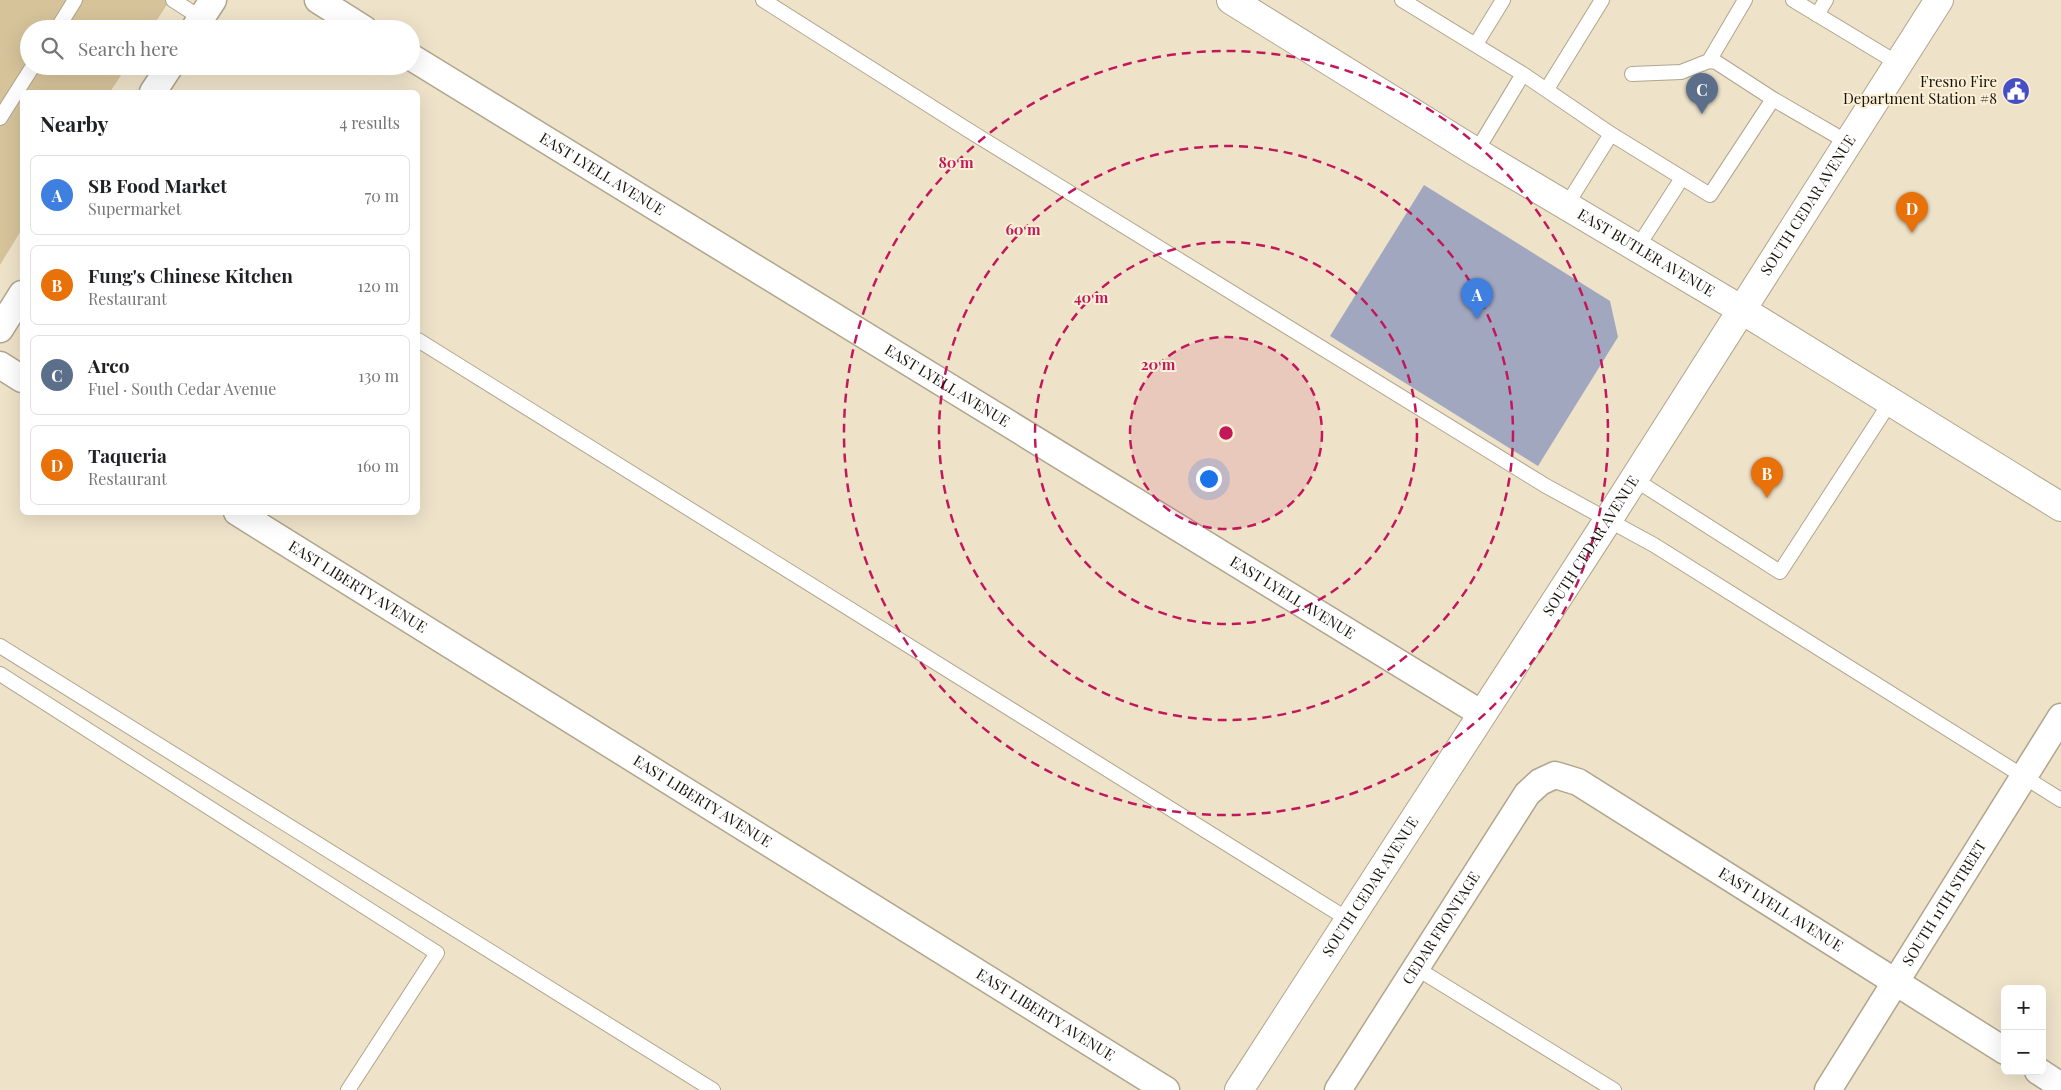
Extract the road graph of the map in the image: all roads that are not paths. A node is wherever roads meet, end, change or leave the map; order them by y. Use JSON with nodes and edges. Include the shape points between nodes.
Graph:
{"nodes":[{"id":1,"x":75,"y":0,"type":"edge"},
{"id":2,"x":173,"y":0,"type":"edge"},
{"id":3,"x":318,"y":0,"type":"edge"},
{"id":4,"x":763,"y":0,"type":"edge"},
{"id":5,"x":1231,"y":0,"type":"edge"},
{"id":6,"x":1402,"y":0,"type":"edge"},
{"id":7,"x":1504,"y":0,"type":"edge"},
{"id":8,"x":1602,"y":0,"type":"edge"},
{"id":9,"x":1745,"y":0,"type":"edge"},
{"id":10,"x":1793,"y":0,"type":"edge"},
{"id":11,"x":1826,"y":0,"type":"edge"},
{"id":12,"x":1938,"y":0,"type":"edge"},
{"id":13,"x":1817,"y":15,"type":"junction"},
{"id":14,"x":203,"y":16,"type":"edge"},
{"id":15,"x":63,"y":20,"type":"edge"},
{"id":16,"x":350,"y":20,"type":"edge"},
{"id":17,"x":1476,"y":44,"type":"junction"},
{"id":18,"x":1709,"y":61,"type":"junction"},
{"id":19,"x":420,"y":64,"type":"edge"},
{"id":20,"x":1899,"y":64,"type":"junction"},
{"id":21,"x":1523,"y":74,"type":"junction"},
{"id":22,"x":1632,"y":74,"type":"dead end"},
{"id":23,"x":27,"y":75,"type":"edge"},
{"id":24,"x":164,"y":75,"type":"edge"},
{"id":25,"x":1546,"y":89,"type":"junction"},
{"id":26,"x":154,"y":90,"type":"edge"},
{"id":27,"x":1773,"y":99,"type":"junction"},
{"id":28,"x":0,"y":118,"type":"edge"},
{"id":29,"x":1611,"y":134,"type":"junction"},
{"id":30,"x":1849,"y":143,"type":"junction"},
{"id":31,"x":1476,"y":152,"type":"junction"},
{"id":32,"x":1682,"y":178,"type":"junction"},
{"id":33,"x":1566,"y":206,"type":"junction"},
{"id":34,"x":1637,"y":248,"type":"junction"},
{"id":35,"x":20,"y":297,"type":"edge"},
{"id":36,"x":1742,"y":310,"type":"junction"},
{"id":37,"x":0,"y":330,"type":"edge"},
{"id":38,"x":420,"y":341,"type":"edge"},
{"id":39,"x":0,"y":365,"type":"edge"},
{"id":40,"x":20,"y":378,"type":"edge"},
{"id":41,"x":1891,"y":401,"type":"junction"},
{"id":42,"x":1634,"y":479,"type":"junction"},
{"id":43,"x":2059,"y":502,"type":"edge"},
{"id":44,"x":242,"y":515,"type":"edge"},
{"id":45,"x":1608,"y":520,"type":"junction"},
{"id":46,"x":0,"y":646,"type":"edge"},
{"id":47,"x":0,"y":674,"type":"edge"},
{"id":48,"x":1482,"y":714,"type":"junction"},
{"id":49,"x":2061,"y":717,"type":"edge"},
{"id":50,"x":1555,"y":774,"type":"joint"},
{"id":51,"x":2025,"y":777,"type":"junction"},
{"id":52,"x":2061,"y":800,"type":"edge"},
{"id":53,"x":1349,"y":920,"type":"junction"},
{"id":54,"x":1416,"y":968,"type":"junction"},
{"id":55,"x":1896,"y":982,"type":"junction"},
{"id":56,"x":2001,"y":1048,"type":"edge"},
{"id":57,"x":2044,"y":1075,"type":"edge"},
{"id":58,"x":2061,"y":1086,"type":"edge"},
{"id":59,"x":348,"y":1090,"type":"edge"},
{"id":60,"x":713,"y":1090,"type":"edge"},
{"id":61,"x":1166,"y":1090,"type":"edge"},
{"id":62,"x":1239,"y":1090,"type":"edge"},
{"id":63,"x":1338,"y":1090,"type":"edge"},
{"id":64,"x":1614,"y":1090,"type":"edge"},
{"id":65,"x":1828,"y":1090,"type":"edge"}],
"edges":[{"from":1,"to":15,"type":"lane"},
{"from":2,"to":14,"type":"lane"},
{"from":3,"to":16,"type":"street"},
{"from":4,"to":45,"type":"lane","via":[[1487,450]]},
{"from":5,"to":31,"type":"main road","name":"EAST BUTLER AVENUE"},
{"from":6,"to":17,"type":"lane"},
{"from":7,"to":17,"type":"lane"},
{"from":8,"to":25,"type":"lane"},
{"from":9,"to":18,"type":"lane"},
{"from":10,"to":13,"type":"lane"},
{"from":11,"to":13,"type":"lane"},
{"from":12,"to":20,"type":"main road","name":"SOUTH CEDAR AVENUE"},
{"from":13,"to":20,"type":"lane"},
{"from":17,"to":21,"type":"lane"},
{"from":18,"to":22,"type":"lane","via":[[1682,72]]},
{"from":18,"to":27,"type":"lane","via":[[1723,64]]},
{"from":19,"to":48,"type":"street","name":"EAST LYELL AVENUE"},
{"from":20,"to":30,"type":"main road","name":"SOUTH CEDAR AVENUE"},
{"from":21,"to":25,"type":"lane"},
{"from":21,"to":31,"type":"lane"},
{"from":23,"to":28,"type":"lane"},
{"from":24,"to":26,"type":"street"},
{"from":25,"to":29,"type":"lane"},
{"from":27,"to":30,"type":"lane"},
{"from":27,"to":32,"type":"lane","via":[[1710,195]]},
{"from":29,"to":32,"type":"lane"},
{"from":29,"to":33,"type":"lane"},
{"from":30,"to":36,"type":"main road","name":"SOUTH CEDAR AVENUE"},
{"from":31,"to":33,"type":"main road","name":"EAST BUTLER AVENUE"},
{"from":32,"to":34,"type":"lane"},
{"from":33,"to":34,"type":"main road","name":"EAST BUTLER AVENUE"},
{"from":34,"to":36,"type":"main road","name":"EAST BUTLER AVENUE"},
{"from":35,"to":37,"type":"street"},
{"from":36,"to":41,"type":"main road","name":"EAST BUTLER AVENUE"},
{"from":36,"to":42,"type":"main road","name":"SOUTH CEDAR AVENUE"},
{"from":38,"to":53,"type":"lane"},
{"from":39,"to":40,"type":"street"},
{"from":41,"to":42,"type":"lane","via":[[1780,572]]},
{"from":41,"to":43,"type":"main road","name":"EAST BUTLER AVENUE"},
{"from":42,"to":45,"type":"main road","name":"SOUTH CEDAR AVENUE"},
{"from":44,"to":61,"type":"street","name":"EAST LIBERTY AVENUE"},
{"from":45,"to":48,"type":"main road","name":"SOUTH CEDAR AVENUE"},
{"from":45,"to":51,"type":"lane","via":[[1654,545]]},
{"from":46,"to":60,"type":"lane"},
{"from":47,"to":59,"type":"lane","via":[[437,954]]},
{"from":48,"to":53,"type":"main road","name":"SOUTH CEDAR AVENUE"},
{"from":49,"to":51,"type":"street","name":"SOUTH 11TH STREET"},
{"from":50,"to":54,"type":"street","name":"CEDAR FRONTAGE","via":[[1527,794]]},
{"from":50,"to":55,"type":"street","name":"EAST LYELL AVENUE","via":[[1578,782]]},
{"from":51,"to":52,"type":"lane"},
{"from":51,"to":55,"type":"street","name":"SOUTH 11TH STREET"},
{"from":53,"to":62,"type":"main road","name":"SOUTH CEDAR AVENUE"},
{"from":54,"to":63,"type":"street","name":"CEDAR FRONTAGE"},
{"from":54,"to":64,"type":"lane"},
{"from":55,"to":56,"type":"street","name":"EAST LYELL AVENUE"},
{"from":55,"to":65,"type":"street","name":"SOUTH 11TH STREET"},
{"from":57,"to":58,"type":"street"}]}
